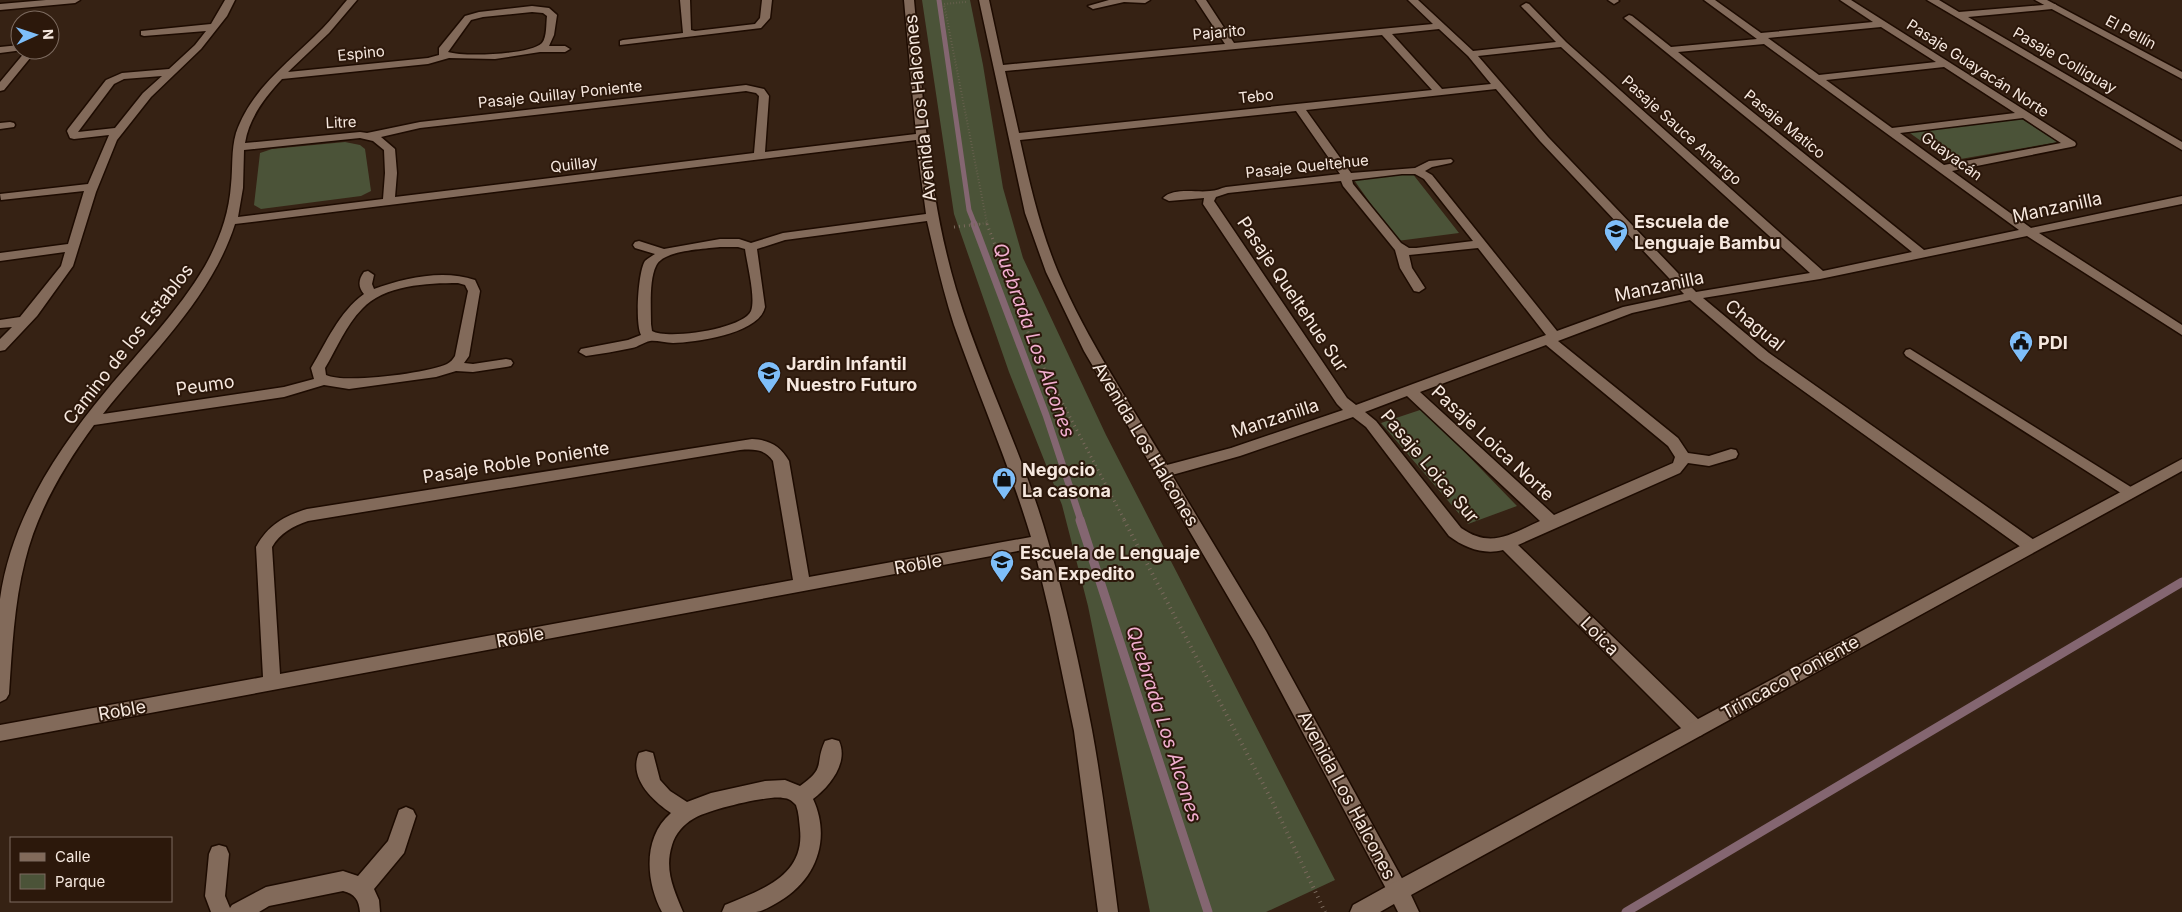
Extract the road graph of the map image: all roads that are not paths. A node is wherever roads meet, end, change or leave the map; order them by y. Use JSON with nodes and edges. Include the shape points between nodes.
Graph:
{"nodes":[{"id":1,"x":75,"y":0,"type":"edge"},
{"id":2,"x":230,"y":0,"type":"edge"},
{"id":3,"x":339,"y":0,"type":"edge"},
{"id":4,"x":352,"y":0,"type":"edge"},
{"id":5,"x":685,"y":0,"type":"edge"},
{"id":6,"x":767,"y":0,"type":"edge"},
{"id":7,"x":909,"y":0,"type":"edge"},
{"id":8,"x":984,"y":0,"type":"edge"},
{"id":9,"x":1122,"y":0,"type":"edge"},
{"id":10,"x":1127,"y":0,"type":"edge"},
{"id":11,"x":1145,"y":0,"type":"edge"},
{"id":12,"x":1202,"y":0,"type":"edge"},
{"id":13,"x":1413,"y":0,"type":"edge"},
{"id":14,"x":1709,"y":0,"type":"edge"},
{"id":15,"x":1844,"y":0,"type":"edge"},
{"id":16,"x":1932,"y":0,"type":"edge"},
{"id":17,"x":2040,"y":0,"type":"edge"},
{"id":18,"x":1093,"y":6,"type":"dead end"},
{"id":19,"x":1526,"y":6,"type":"dead end"},
{"id":20,"x":2052,"y":6,"type":"junction"},
{"id":21,"x":0,"y":7,"type":"edge"},
{"id":22,"x":340,"y":14,"type":"junction"},
{"id":23,"x":1959,"y":16,"type":"junction"},
{"id":24,"x":1629,"y":18,"type":"dead end"},
{"id":25,"x":1882,"y":24,"type":"junction"},
{"id":26,"x":1442,"y":26,"type":"junction"},
{"id":27,"x":214,"y":27,"type":"junction"},
{"id":28,"x":1385,"y":32,"type":"junction"},
{"id":29,"x":144,"y":33,"type":"dead end"},
{"id":30,"x":690,"y":34,"type":"junction"},
{"id":31,"x":1762,"y":38,"type":"junction"},
{"id":32,"x":622,"y":42,"type":"dead end"},
{"id":33,"x":1563,"y":44,"type":"junction"},
{"id":34,"x":1231,"y":46,"type":"junction"},
{"id":35,"x":541,"y":48,"type":"junction"},
{"id":36,"x":565,"y":49,"type":"dead end"},
{"id":37,"x":1670,"y":50,"type":"junction"},
{"id":38,"x":1471,"y":54,"type":"junction"},
{"id":39,"x":447,"y":56,"type":"junction"},
{"id":40,"x":23,"y":60,"type":"edge"},
{"id":41,"x":1945,"y":64,"type":"junction"},
{"id":42,"x":1000,"y":68,"type":"junction"},
{"id":43,"x":172,"y":72,"type":"junction"},
{"id":44,"x":278,"y":76,"type":"junction"},
{"id":45,"x":2182,"y":76,"type":"edge"},
{"id":46,"x":1817,"y":78,"type":"junction"},
{"id":47,"x":1500,"y":86,"type":"junction"},
{"id":48,"x":0,"y":88,"type":"edge"},
{"id":49,"x":1439,"y":92,"type":"junction"},
{"id":50,"x":1299,"y":107,"type":"junction"},
{"id":51,"x":2025,"y":115,"type":"junction"},
{"id":52,"x":119,"y":131,"type":"junction"},
{"id":53,"x":1890,"y":131,"type":"junction"},
{"id":54,"x":369,"y":136,"type":"junction"},
{"id":55,"x":922,"y":136,"type":"junction"},
{"id":56,"x":1014,"y":137,"type":"junction"},
{"id":57,"x":238,"y":147,"type":"junction"},
{"id":58,"x":2182,"y":147,"type":"edge"},
{"id":59,"x":759,"y":156,"type":"junction"},
{"id":60,"x":1447,"y":161,"type":"dead end"},
{"id":61,"x":1942,"y":169,"type":"junction"},
{"id":62,"x":1417,"y":171,"type":"junction"},
{"id":63,"x":1346,"y":177,"type":"junction"},
{"id":64,"x":92,"y":187,"type":"junction"},
{"id":65,"x":1211,"y":195,"type":"junction"},
{"id":66,"x":1,"y":197,"type":"edge"},
{"id":67,"x":1169,"y":198,"type":"dead end"},
{"id":68,"x":2182,"y":200,"type":"edge"},
{"id":69,"x":388,"y":201,"type":"junction"},
{"id":70,"x":230,"y":220,"type":"junction"},
{"id":71,"x":933,"y":223,"type":"junction"},
{"id":72,"x":2029,"y":232,"type":"junction"},
{"id":73,"x":1482,"y":244,"type":"junction"},
{"id":74,"x":639,"y":246,"type":"dead end"},
{"id":75,"x":73,"y":247,"type":"junction"},
{"id":76,"x":751,"y":247,"type":"junction"},
{"id":77,"x":1401,"y":248,"type":"junction"},
{"id":78,"x":664,"y":253,"type":"junction"},
{"id":79,"x":1922,"y":254,"type":"junction"},
{"id":80,"x":0,"y":257,"type":"edge"},
{"id":81,"x":368,"y":275,"type":"dead end"},
{"id":82,"x":1820,"y":275,"type":"junction"},
{"id":83,"x":1419,"y":288,"type":"dead end"},
{"id":84,"x":373,"y":295,"type":"junction"},
{"id":85,"x":1694,"y":296,"type":"junction"},
{"id":86,"x":25,"y":320,"type":"junction"},
{"id":87,"x":0,"y":324,"type":"edge"},
{"id":88,"x":2182,"y":331,"type":"edge"},
{"id":89,"x":651,"y":336,"type":"junction"},
{"id":90,"x":1551,"y":338,"type":"junction"},
{"id":91,"x":0,"y":347,"type":"edge"},
{"id":92,"x":586,"y":352,"type":"dead end"},
{"id":93,"x":1910,"y":353,"type":"dead end"},
{"id":94,"x":506,"y":363,"type":"dead end"},
{"id":95,"x":455,"y":366,"type":"junction"},
{"id":96,"x":324,"y":380,"type":"junction"},
{"id":97,"x":1409,"y":390,"type":"junction"},
{"id":98,"x":1354,"y":411,"type":"junction"},
{"id":99,"x":90,"y":421,"type":"junction"},
{"id":100,"x":1731,"y":454,"type":"dead end"},
{"id":101,"x":1683,"y":457,"type":"junction"},
{"id":102,"x":2182,"y":464,"type":"edge"},
{"id":103,"x":1162,"y":472,"type":"junction"},
{"id":104,"x":2130,"y":492,"type":"junction"},
{"id":105,"x":1552,"y":522,"type":"junction"},
{"id":106,"x":1040,"y":541,"type":"junction"},
{"id":107,"x":1506,"y":543,"type":"junction"},
{"id":108,"x":2031,"y":546,"type":"junction"},
{"id":109,"x":802,"y":585,"type":"junction"},
{"id":110,"x":272,"y":682,"type":"junction"},
{"id":111,"x":0,"y":694,"type":"edge"},
{"id":112,"x":1695,"y":729,"type":"junction"},
{"id":113,"x":0,"y":733,"type":"edge"},
{"id":114,"x":832,"y":747,"type":"dead end"},
{"id":115,"x":646,"y":759,"type":"dead end"},
{"id":116,"x":801,"y":796,"type":"junction"},
{"id":117,"x":686,"y":813,"type":"junction"},
{"id":118,"x":406,"y":816,"type":"dead end"},
{"id":119,"x":220,"y":854,"type":"dead end"},
{"id":120,"x":361,"y":888,"type":"junction"},
{"id":121,"x":1398,"y":890,"type":"junction"},
{"id":122,"x":221,"y":912,"type":"edge"},
{"id":123,"x":239,"y":912,"type":"edge"},
{"id":124,"x":370,"y":912,"type":"edge"},
{"id":125,"x":673,"y":912,"type":"edge"},
{"id":126,"x":732,"y":912,"type":"edge"},
{"id":127,"x":1108,"y":912,"type":"edge"},
{"id":128,"x":1360,"y":912,"type":"edge"},
{"id":129,"x":1409,"y":912,"type":"edge"}],
"edges":[{"from":1,"to":21,"type":"street"},
{"from":2,"to":27,"type":"street"},
{"from":3,"to":22,"type":"street"},
{"from":4,"to":22,"type":"street","name":"Camino de los Establos"},
{"from":5,"to":30,"type":"street","via":[[686,30]]},
{"from":6,"to":30,"type":"street","via":[[765,18],[758,26]]},
{"from":7,"to":55,"type":"street","name":"Avenida Los Halcones"},
{"from":8,"to":42,"type":"street","name":"Avenida Los Halcones"},
{"from":9,"to":18,"type":"street"},
{"from":10,"to":11,"type":"street"},
{"from":12,"to":34,"type":"street"},
{"from":13,"to":26,"type":"street","name":"Chagual"},
{"from":14,"to":31,"type":"street","name":"Guayacán"},
{"from":15,"to":25,"type":"street","name":"Pasaje Guayacán Norte"},
{"from":16,"to":23,"type":"street","name":"Pasaje Colliguay"},
{"from":17,"to":20,"type":"street","name":"El Pellín"},
{"from":19,"to":33,"type":"street","name":"Pasaje Sauce Amargo"},
{"from":20,"to":23,"type":"street"},
{"from":20,"to":45,"type":"street","name":"El Pellín"},
{"from":22,"to":44,"type":"street","name":"Camino de los Establos","via":[[328,30]]},
{"from":23,"to":58,"type":"street","name":"Pasaje Colliguay"},
{"from":24,"to":37,"type":"street","name":"Pasaje Matico"},
{"from":25,"to":31,"type":"street"},
{"from":25,"to":41,"type":"street","name":"Pasaje Guayacán Norte"},
{"from":26,"to":28,"type":"street","name":"Pajarito"},
{"from":26,"to":38,"type":"street","name":"Chagual"},
{"from":27,"to":29,"type":"street"},
{"from":27,"to":43,"type":"street"},
{"from":28,"to":34,"type":"street","name":"Pajarito"},
{"from":28,"to":49,"type":"street"},
{"from":30,"to":32,"type":"street"},
{"from":31,"to":37,"type":"street"},
{"from":31,"to":46,"type":"street","name":"Guayacán"},
{"from":33,"to":38,"type":"street"},
{"from":33,"to":82,"type":"street","name":"Pasaje Sauce Amargo"},
{"from":34,"to":42,"type":"street","name":"Pajarito"},
{"from":35,"to":36,"type":"street","name":"Espino"},
{"from":35,"to":39,"type":"street","name":"Espino","via":[[476,57]]},
{"from":35,"to":39,"type":"street","via":[[547,42],[552,15],[546,10],[532,9],[468,18],[444,48]]},
{"from":37,"to":79,"type":"street","name":"Pasaje Matico"},
{"from":38,"to":47,"type":"street","name":"Chagual"},
{"from":39,"to":44,"type":"street","name":"Espino","via":[[420,62]]},
{"from":40,"to":48,"type":"street"},
{"from":41,"to":46,"type":"street"},
{"from":41,"to":51,"type":"street","name":"Pasaje Guayacán Norte"},
{"from":42,"to":56,"type":"street","name":"Avenida Los Halcones"},
{"from":43,"to":52,"type":"street"},
{"from":43,"to":52,"type":"street","via":[[122,76],[110,82],[72,131],[74,136]]},
{"from":44,"to":57,"type":"street","name":"Camino de los Establos","via":[[250,114]]},
{"from":46,"to":53,"type":"street","name":"Guayacán"},
{"from":47,"to":49,"type":"street","name":"Tebo"},
{"from":47,"to":85,"type":"street","name":"Chagual","via":[[1573,171]]},
{"from":49,"to":50,"type":"street","name":"Tebo"},
{"from":50,"to":56,"type":"street","name":"Tebo"},
{"from":50,"to":63,"type":"street"},
{"from":51,"to":53,"type":"street"},
{"from":51,"to":61,"type":"street","name":"Pasaje Guayacán Norte","via":[[2071,144]]},
{"from":52,"to":64,"type":"street","via":[[112,139]]},
{"from":53,"to":61,"type":"street","name":"Guayacán"},
{"from":54,"to":57,"type":"street","name":"Litre"},
{"from":54,"to":59,"type":"street","name":"Pasaje Quillay Poniente","via":[[420,124],[740,88],[756,89],[764,96]]},
{"from":54,"to":69,"type":"street","name":"Litre","via":[[382,141],[389,149]]},
{"from":55,"to":59,"type":"street","name":"Quillay"},
{"from":55,"to":71,"type":"street","name":"Avenida Los Halcones"},
{"from":56,"to":103,"type":"street","name":"Avenida Los Halcones","via":[[1031,213],[1052,272],[1091,351]]},
{"from":57,"to":70,"type":"street","name":"Camino de los Establos","via":[[237,188]]},
{"from":59,"to":69,"type":"street","name":"Quillay"},
{"from":60,"to":62,"type":"street","name":"Pasaje Queltehue","via":[[1429,164]]},
{"from":61,"to":72,"type":"street","name":"Guayacán"},
{"from":62,"to":63,"type":"street","name":"Pasaje Queltehue"},
{"from":62,"to":73,"type":"street","via":[[1428,177]]},
{"from":63,"to":65,"type":"street","name":"Pasaje Queltehue","via":[[1220,191]]},
{"from":63,"to":77,"type":"street","via":[[1347,184]]},
{"from":64,"to":66,"type":"street"},
{"from":64,"to":75,"type":"street"},
{"from":65,"to":67,"type":"street","name":"Pasaje Queltehue"},
{"from":65,"to":98,"type":"street","name":"Pasaje Queltehue Sur","via":[[1209,204],[1342,401]]},
{"from":68,"to":72,"type":"street","name":"Manzanilla"},
{"from":69,"to":70,"type":"street","name":"Quillay"},
{"from":70,"to":99,"type":"street","name":"Camino de los Establos","via":[[219,252],[197,290]]},
{"from":71,"to":76,"type":"street","via":[[782,237]]},
{"from":71,"to":106,"type":"street","name":"Avenida Los Halcones","via":[[961,326],[1023,485]]},
{"from":72,"to":79,"type":"street","name":"Manzanilla"},
{"from":72,"to":88,"type":"street","name":"Guayacán"},
{"from":73,"to":77,"type":"street","via":[[1422,252]]},
{"from":73,"to":90,"type":"street"},
{"from":74,"to":78,"type":"street"},
{"from":75,"to":80,"type":"street"},
{"from":75,"to":86,"type":"street","via":[[67,266]]},
{"from":76,"to":78,"type":"street","via":[[730,242]]},
{"from":76,"to":89,"type":"street","via":[[758,311],[751,321],[728,330],[673,339]]},
{"from":77,"to":83,"type":"street","via":[[1406,268]]},
{"from":78,"to":89,"type":"street","via":[[651,262],[647,272],[644,328]]},
{"from":79,"to":82,"type":"street","name":"Manzanilla"},
{"from":81,"to":84,"type":"street","via":[[366,291]]},
{"from":82,"to":85,"type":"street","name":"Manzanilla"},
{"from":84,"to":95,"type":"street","via":[[392,288],[444,280],[459,279],[470,283],[474,291],[473,300],[462,356]]},
{"from":84,"to":96,"type":"street","via":[[354,310],[321,363],[318,374]]},
{"from":85,"to":90,"type":"street","name":"Manzanilla","via":[[1628,310]]},
{"from":85,"to":108,"type":"street","name":"Chagual","via":[[1764,356]]},
{"from":86,"to":87,"type":"street"},
{"from":86,"to":91,"type":"street"},
{"from":89,"to":92,"type":"street","via":[[631,344]]},
{"from":90,"to":97,"type":"street","name":"Manzanilla"},
{"from":90,"to":101,"type":"street","via":[[1678,446]]},
{"from":93,"to":104,"type":"lane"},
{"from":94,"to":95,"type":"street","via":[[473,368]]},
{"from":95,"to":96,"type":"street","via":[[436,373],[359,383],[340,384]]},
{"from":96,"to":99,"type":"street","name":"Peumo","via":[[284,392]]},
{"from":97,"to":98,"type":"street","name":"Manzanilla"},
{"from":97,"to":105,"type":"street","name":"Pasaje Loica Norte"},
{"from":98,"to":103,"type":"street","name":"Manzanilla","via":[[1276,439]]},
{"from":98,"to":107,"type":"street","name":"Pasaje Loica Sur","via":[[1371,424],[1455,532],[1478,544]]},
{"from":99,"to":111,"type":"street","name":"Camino de los Establos","via":[[50,482],[20,549],[6,620]]},
{"from":100,"to":101,"type":"street","via":[[1709,461]]},
{"from":101,"to":105,"type":"street","via":[[1675,469]]},
{"from":102,"to":104,"type":"street","name":"Trincaco Poniente"},
{"from":103,"to":121,"type":"street","name":"Avenida Los Halcones","via":[[1260,636]]},
{"from":104,"to":108,"type":"street","name":"Trincaco Poniente"},
{"from":105,"to":107,"type":"street"},
{"from":106,"to":109,"type":"street","name":"Roble"},
{"from":106,"to":127,"type":"street","name":"Avenida Los Halcones","via":[[1083,731]]},
{"from":107,"to":112,"type":"street","name":"Loica"},
{"from":108,"to":112,"type":"street","name":"Trincaco Poniente"},
{"from":109,"to":110,"type":"street","name":"Roble"},
{"from":109,"to":110,"type":"street","name":"Pasaje Roble Poniente","via":[[781,461],[774,450],[749,443],[307,515],[275,531],[264,547]]},
{"from":110,"to":113,"type":"street","name":"Roble"},
{"from":112,"to":121,"type":"street","name":"Trincaco Poniente"},
{"from":114,"to":116,"type":"street","via":[[827,775]]},
{"from":115,"to":117,"type":"street","via":[[646,774],[652,787]]},
{"from":116,"to":117,"type":"street","via":[[791,790],[767,789],[710,802]]},
{"from":116,"to":126,"type":"street","via":[[808,806],[811,838],[806,863],[786,886]]},
{"from":117,"to":125,"type":"street","via":[[667,834],[660,850],[660,883]]},
{"from":118,"to":120,"type":"street","via":[[397,846]]},
{"from":119,"to":122,"type":"street","via":[[215,896]]},
{"from":120,"to":123,"type":"street","via":[[343,881],[330,882],[266,897]]},
{"from":120,"to":124,"type":"street","via":[[369,897]]},
{"from":121,"to":128,"type":"street","name":"Trincaco Poniente"},
{"from":121,"to":129,"type":"street","name":"Avenida Los Halcones"}]}
